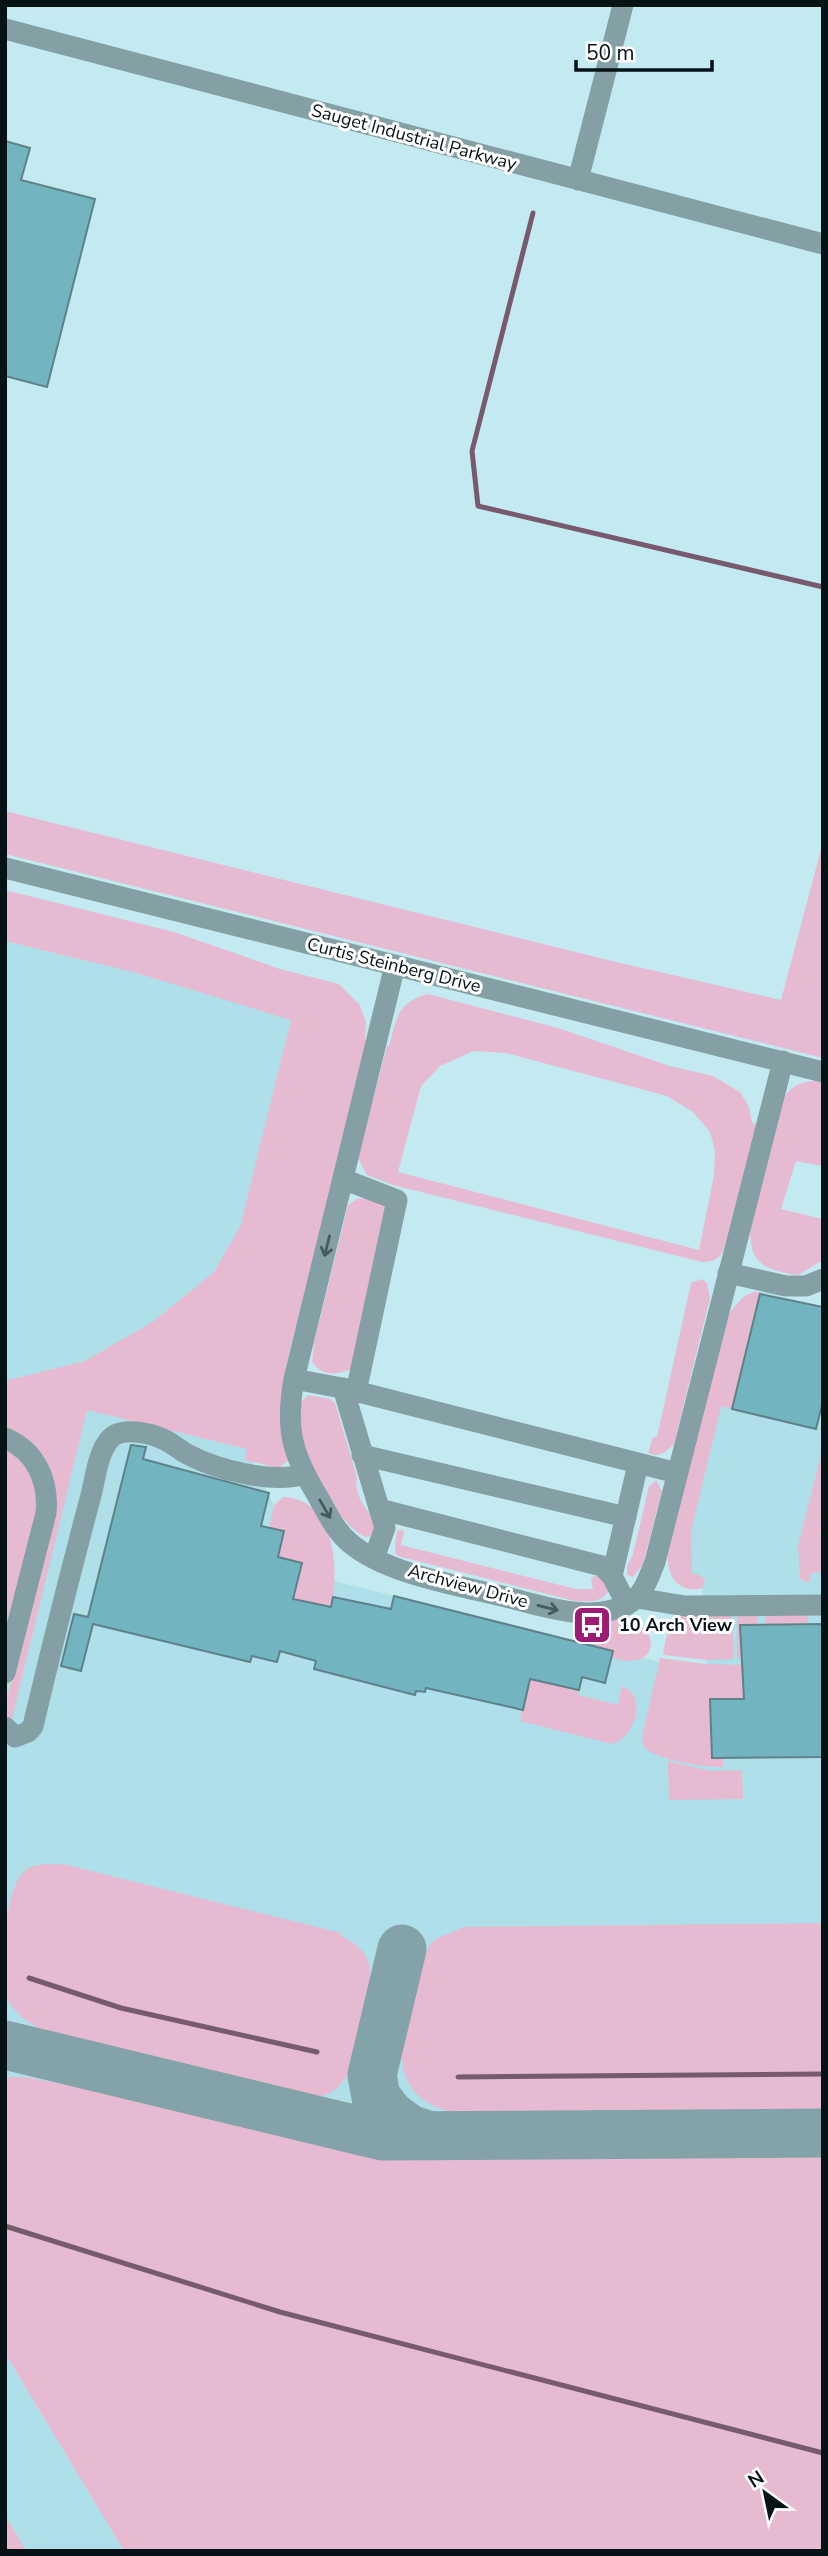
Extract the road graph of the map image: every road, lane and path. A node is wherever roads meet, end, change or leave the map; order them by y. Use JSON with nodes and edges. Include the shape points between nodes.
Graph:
{"nodes":[{"id":1,"x":623,"y":5,"type":"edge"},
{"id":2,"x":5,"y":29,"type":"edge"},
{"id":3,"x":578,"y":180,"type":"junction"},
{"id":4,"x":823,"y":244,"type":"edge"},
{"id":5,"x":5,"y":869,"type":"edge"},
{"id":6,"x":395,"y":965,"type":"junction"},
{"id":7,"x":783,"y":1061,"type":"junction"},
{"id":8,"x":823,"y":1072,"type":"edge"},
{"id":9,"x":343,"y":1179,"type":"junction"},
{"id":10,"x":727,"y":1273,"type":"junction"},
{"id":11,"x":823,"y":1279,"type":"edge"},
{"id":12,"x":295,"y":1379,"type":"junction"},
{"id":13,"x":350,"y":1390,"type":"junction"},
{"id":14,"x":5,"y":1438,"type":"edge"},
{"id":15,"x":362,"y":1455,"type":"junction"},
{"id":16,"x":638,"y":1464,"type":"junction"},
{"id":17,"x":677,"y":1473,"type":"junction"},
{"id":18,"x":305,"y":1474,"type":"junction"},
{"id":19,"x":379,"y":1509,"type":"junction"},
{"id":20,"x":626,"y":1517,"type":"junction"},
{"id":21,"x":374,"y":1558,"type":"junction"},
{"id":22,"x":612,"y":1576,"type":"junction"},
{"id":23,"x":632,"y":1602,"type":"junction"},
{"id":24,"x":823,"y":1605,"type":"edge"},
{"id":25,"x":5,"y":1673,"type":"edge"},
{"id":26,"x":5,"y":1727,"type":"edge"}],
"edges":[{"from":1,"to":3,"type":"street"},
{"from":2,"to":3,"type":"street","name":"Sauget Industrial Parkway"},
{"from":3,"to":4,"type":"street","name":"Sauget Industrial Parkway"},
{"from":5,"to":6,"type":"street","name":"Curtis Steinberg Drive"},
{"from":6,"to":7,"type":"street","name":"Curtis Steinberg Drive"},
{"from":6,"to":9,"type":"street","name":"Archview Drive"},
{"from":7,"to":8,"type":"street","name":"Curtis Steinberg Drive"},
{"from":7,"to":10,"type":"street"},
{"from":9,"to":12,"type":"street","name":"Archview Drive","one_way":true},
{"from":9,"to":13,"type":"street","via":[[397,1200]]},
{"from":10,"to":11,"type":"street","via":[[786,1286],[806,1286]]},
{"from":10,"to":17,"type":"street"},
{"from":12,"to":13,"type":"street"},
{"from":12,"to":18,"type":"street","name":"Archview Drive","via":[[290,1434]]},
{"from":13,"to":15,"type":"street"},
{"from":13,"to":16,"type":"street"},
{"from":14,"to":25,"type":"street","via":[[34,1459],[48,1498]]},
{"from":15,"to":19,"type":"street"},
{"from":15,"to":20,"type":"street"},
{"from":16,"to":17,"type":"street"},
{"from":16,"to":20,"type":"street"},
{"from":17,"to":23,"type":"street","via":[[654,1562],[647,1582]]},
{"from":18,"to":21,"type":"street","name":"Archview Drive","one_way":true,"via":[[335,1527],[348,1542]]},
{"from":18,"to":26,"type":"street","via":[[268,1479],[204,1462],[164,1439],[133,1432],[110,1437],[86,1513],[33,1726],[15,1737]]},
{"from":19,"to":21,"type":"street","via":[[385,1528]]},
{"from":19,"to":22,"type":"street","via":[[602,1566]]},
{"from":20,"to":22,"type":"street"},
{"from":21,"to":23,"type":"street","name":"Archview Drive","one_way":true,"via":[[438,1581],[560,1611],[611,1611]]},
{"from":22,"to":23,"type":"street"},
{"from":23,"to":24,"type":"street"}]}
